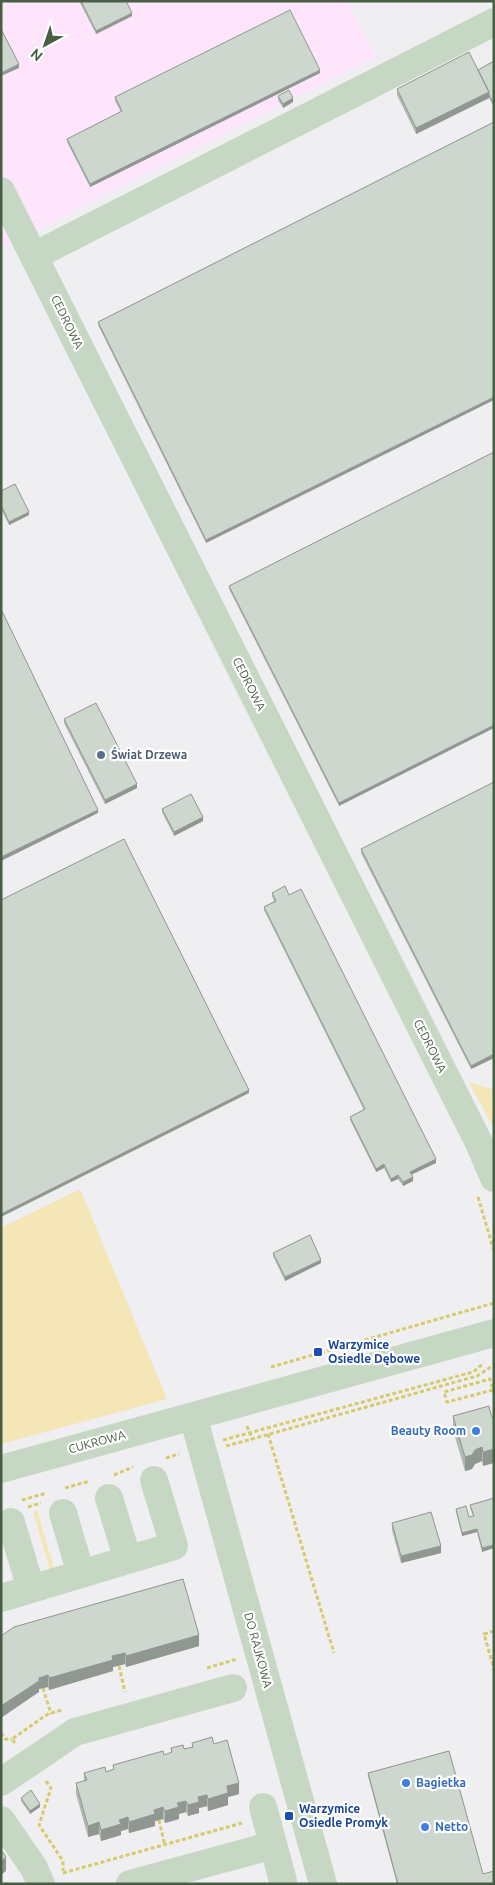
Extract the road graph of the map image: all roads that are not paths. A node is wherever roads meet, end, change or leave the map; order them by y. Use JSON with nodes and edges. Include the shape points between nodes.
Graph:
{"nodes":[{"id":1,"x":494,"y":22,"type":"edge"},
{"id":2,"x":1,"y":191,"type":"edge"},
{"id":3,"x":34,"y":256,"type":"junction"},
{"id":4,"x":486,"y":1140,"type":"edge"},
{"id":5,"x":494,"y":1178,"type":"edge"},
{"id":6,"x":491,"y":1346,"type":"edge"},
{"id":7,"x":193,"y":1416,"type":"junction"},
{"id":8,"x":152,"y":1468,"type":"road end"},
{"id":9,"x":1,"y":1469,"type":"edge"},
{"id":10,"x":108,"y":1484,"type":"road end"},
{"id":11,"x":55,"y":1507,"type":"road end"},
{"id":12,"x":17,"y":1511,"type":"road end"},
{"id":13,"x":128,"y":1560,"type":"junction"},
{"id":14,"x":81,"y":1574,"type":"junction"},
{"id":15,"x":31,"y":1589,"type":"junction"},
{"id":16,"x":1,"y":1598,"type":"edge"},
{"id":17,"x":233,"y":1688,"type":"dead end"},
{"id":18,"x":12,"y":1762,"type":"edge"},
{"id":19,"x":264,"y":1812,"type":"road end"},
{"id":20,"x":1,"y":1820,"type":"edge"},
{"id":21,"x":273,"y":1845,"type":"junction"},
{"id":22,"x":56,"y":1878,"type":"edge"},
{"id":23,"x":283,"y":1881,"type":"dead end"},
{"id":24,"x":130,"y":1884,"type":"edge"},
{"id":25,"x":323,"y":1884,"type":"edge"}],
"edges":[{"from":1,"to":3,"type":"street"},
{"from":2,"to":3,"type":"street","name":"CEDROWA"},
{"from":3,"to":4,"type":"street","name":"CEDROWA"},
{"from":4,"to":5,"type":"street","name":"CEDROWA"},
{"from":6,"to":7,"type":"street","name":"CUKROWA"},
{"from":7,"to":9,"type":"street","name":"CUKROWA"},
{"from":7,"to":25,"type":"street","name":"DO RAJKOWA"},
{"from":8,"to":13,"type":"street","via":[[174,1546]]},
{"from":10,"to":13,"type":"street"},
{"from":11,"to":14,"type":"street"},
{"from":12,"to":15,"type":"street"},
{"from":13,"to":14,"type":"street"},
{"from":14,"to":15,"type":"street"},
{"from":15,"to":16,"type":"street"},
{"from":17,"to":18,"type":"street","via":[[75,1732]]},
{"from":19,"to":21,"type":"street"},
{"from":20,"to":22,"type":"street","via":[[34,1868]]},
{"from":21,"to":23,"type":"street"},
{"from":21,"to":24,"type":"street"}]}
